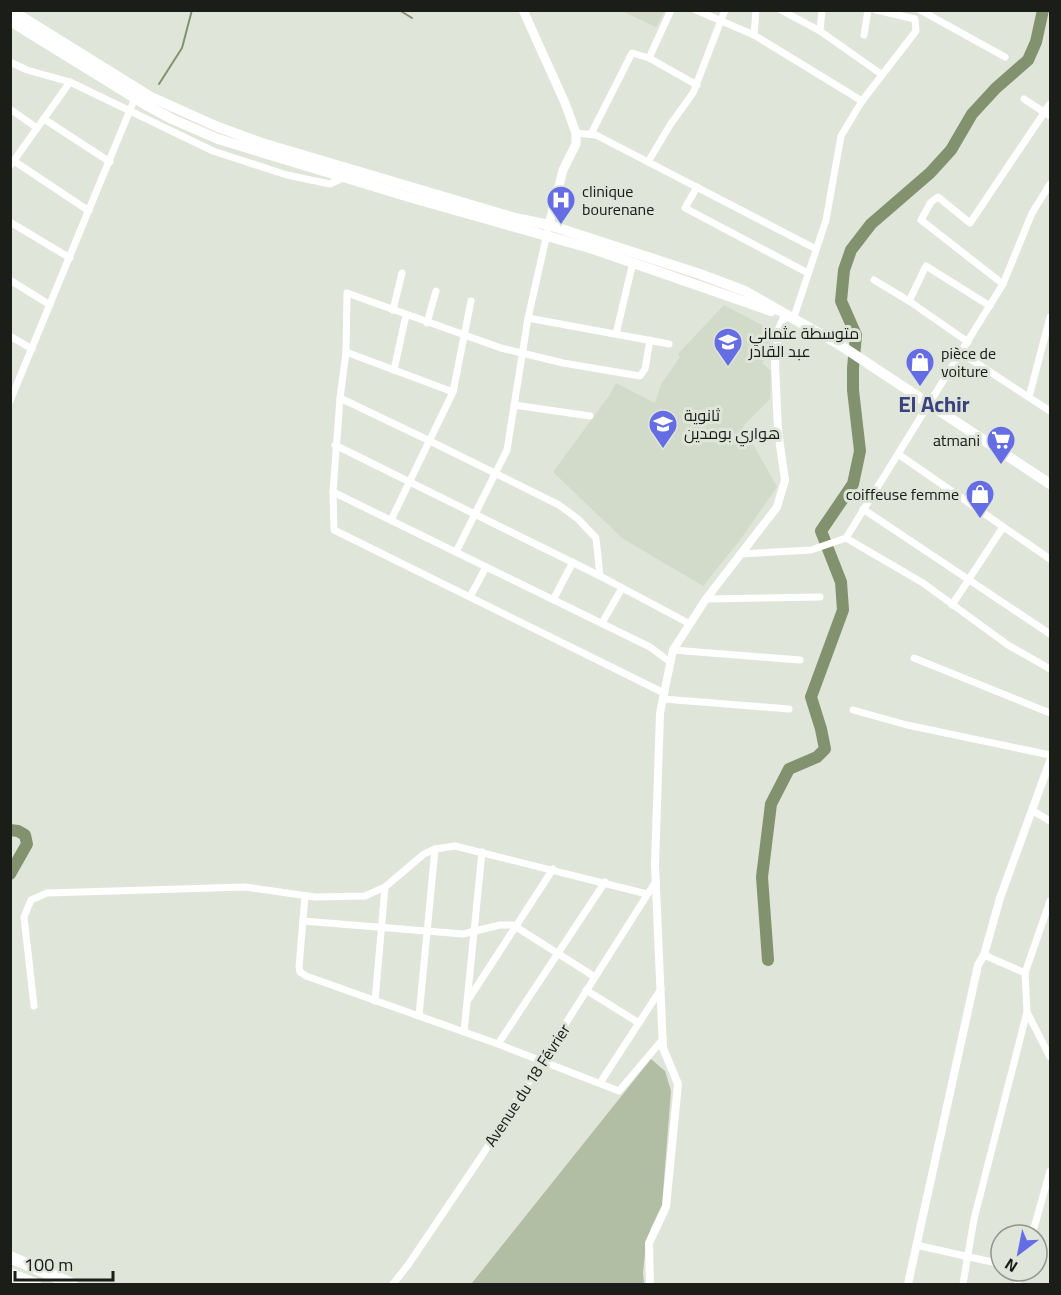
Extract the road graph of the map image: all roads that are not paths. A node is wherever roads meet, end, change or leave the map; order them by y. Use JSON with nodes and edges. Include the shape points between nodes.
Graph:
{"nodes":[{"id":1,"x":11,"y":10,"type":"edge"},
{"id":2,"x":523,"y":10,"type":"edge"},
{"id":3,"x":671,"y":10,"type":"edge"},
{"id":4,"x":696,"y":10,"type":"edge"},
{"id":5,"x":725,"y":10,"type":"edge"},
{"id":6,"x":756,"y":10,"type":"edge"},
{"id":7,"x":781,"y":10,"type":"edge"},
{"id":8,"x":822,"y":10,"type":"edge"},
{"id":9,"x":868,"y":10,"type":"edge"},
{"id":10,"x":876,"y":10,"type":"edge"},
{"id":11,"x":918,"y":10,"type":"edge"},
{"id":12,"x":915,"y":19,"type":"junction"},
{"id":13,"x":10,"y":21,"type":"edge"},
{"id":14,"x":721,"y":21,"type":"junction"},
{"id":15,"x":820,"y":31,"type":"junction"},
{"id":16,"x":864,"y":34,"type":"dead end"},
{"id":17,"x":754,"y":35,"type":"junction"},
{"id":18,"x":1005,"y":57,"type":"dead end"},
{"id":19,"x":649,"y":58,"type":"junction"},
{"id":20,"x":10,"y":62,"type":"edge"},
{"id":21,"x":881,"y":74,"type":"junction"},
{"id":22,"x":70,"y":82,"type":"junction"},
{"id":23,"x":697,"y":85,"type":"junction"},
{"id":24,"x":135,"y":98,"type":"junction"},
{"id":25,"x":1024,"y":99,"type":"dead end"},
{"id":26,"x":149,"y":101,"type":"junction"},
{"id":27,"x":862,"y":101,"type":"junction"},
{"id":28,"x":1050,"y":104,"type":"edge"},
{"id":29,"x":10,"y":109,"type":"edge"},
{"id":30,"x":131,"y":112,"type":"junction"},
{"id":31,"x":1048,"y":114,"type":"edge"},
{"id":32,"x":44,"y":119,"type":"junction"},
{"id":33,"x":38,"y":128,"type":"junction"},
{"id":34,"x":576,"y":133,"type":"junction"},
{"id":35,"x":591,"y":134,"type":"junction"},
{"id":36,"x":110,"y":162,"type":"junction"},
{"id":37,"x":648,"y":162,"type":"junction"},
{"id":38,"x":12,"y":164,"type":"edge"},
{"id":39,"x":345,"y":177,"type":"junction"},
{"id":40,"x":1050,"y":184,"type":"edge"},
{"id":41,"x":697,"y":187,"type":"junction"},
{"id":42,"x":89,"y":212,"type":"junction"},
{"id":43,"x":10,"y":222,"type":"edge"},
{"id":44,"x":549,"y":225,"type":"junction"},
{"id":45,"x":547,"y":237,"type":"junction"},
{"id":46,"x":816,"y":249,"type":"junction"},
{"id":47,"x":70,"y":258,"type":"junction"},
{"id":48,"x":633,"y":262,"type":"junction"},
{"id":49,"x":402,"y":273,"type":"dead end"},
{"id":50,"x":808,"y":273,"type":"junction"},
{"id":51,"x":10,"y":280,"type":"edge"},
{"id":52,"x":874,"y":280,"type":"dead end"},
{"id":53,"x":1003,"y":284,"type":"junction"},
{"id":54,"x":436,"y":291,"type":"dead end"},
{"id":55,"x":471,"y":301,"type":"dead end"},
{"id":56,"x":909,"y":301,"type":"junction"},
{"id":57,"x":50,"y":305,"type":"junction"},
{"id":58,"x":990,"y":306,"type":"junction"},
{"id":59,"x":393,"y":310,"type":"junction"},
{"id":60,"x":406,"y":315,"type":"junction"},
{"id":61,"x":1050,"y":317,"type":"edge"},
{"id":62,"x":528,"y":318,"type":"junction"},
{"id":63,"x":789,"y":318,"type":"junction"},
{"id":64,"x":427,"y":322,"type":"junction"},
{"id":65,"x":616,"y":334,"type":"junction"},
{"id":66,"x":10,"y":336,"type":"edge"},
{"id":67,"x":463,"y":336,"type":"junction"},
{"id":68,"x":650,"y":340,"type":"junction"},
{"id":69,"x":968,"y":342,"type":"junction"},
{"id":70,"x":669,"y":344,"type":"dead end"},
{"id":71,"x":32,"y":349,"type":"junction"},
{"id":72,"x":346,"y":352,"type":"junction"},
{"id":73,"x":522,"y":353,"type":"junction"},
{"id":74,"x":961,"y":353,"type":"junction"},
{"id":75,"x":394,"y":370,"type":"junction"},
{"id":76,"x":453,"y":392,"type":"junction"},
{"id":77,"x":11,"y":396,"type":"edge"},
{"id":78,"x":1029,"y":397,"type":"junction"},
{"id":79,"x":340,"y":398,"type":"junction"},
{"id":80,"x":1050,"y":401,"type":"edge"},
{"id":81,"x":929,"y":404,"type":"junction"},
{"id":82,"x":514,"y":405,"type":"junction"},
{"id":83,"x":1049,"y":410,"type":"edge"},
{"id":84,"x":590,"y":416,"type":"dead end"},
{"id":85,"x":430,"y":441,"type":"junction"},
{"id":86,"x":335,"y":445,"type":"junction"},
{"id":87,"x":898,"y":454,"type":"junction"},
{"id":88,"x":496,"y":473,"type":"junction"},
{"id":89,"x":1049,"y":481,"type":"edge"},
{"id":90,"x":410,"y":482,"type":"junction"},
{"id":91,"x":333,"y":492,"type":"junction"},
{"id":92,"x":862,"y":510,"type":"junction"},
{"id":93,"x":474,"y":513,"type":"junction"},
{"id":94,"x":391,"y":520,"type":"junction"},
{"id":95,"x":1003,"y":527,"type":"junction"},
{"id":96,"x":846,"y":538,"type":"junction"},
{"id":97,"x":456,"y":552,"type":"junction"},
{"id":98,"x":740,"y":554,"type":"junction"},
{"id":99,"x":1050,"y":559,"type":"edge"},
{"id":100,"x":573,"y":562,"type":"junction"},
{"id":101,"x":486,"y":567,"type":"junction"},
{"id":102,"x":600,"y":576,"type":"junction"},
{"id":103,"x":969,"y":581,"type":"junction"},
{"id":104,"x":622,"y":588,"type":"junction"},
{"id":105,"x":470,"y":597,"type":"junction"},
{"id":106,"x":820,"y":597,"type":"dead end"},
{"id":107,"x":706,"y":599,"type":"junction"},
{"id":108,"x":553,"y":600,"type":"junction"},
{"id":109,"x":952,"y":605,"type":"junction"},
{"id":110,"x":602,"y":623,"type":"junction"},
{"id":111,"x":690,"y":624,"type":"junction"},
{"id":112,"x":1050,"y":634,"type":"edge"},
{"id":113,"x":673,"y":650,"type":"junction"},
{"id":114,"x":914,"y":658,"type":"dead end"},
{"id":115,"x":800,"y":660,"type":"dead end"},
{"id":116,"x":670,"y":662,"type":"junction"},
{"id":117,"x":1050,"y":669,"type":"edge"},
{"id":118,"x":664,"y":696,"type":"junction"},
{"id":119,"x":789,"y":709,"type":"dead end"},
{"id":120,"x":853,"y":711,"type":"dead end"},
{"id":121,"x":1050,"y":713,"type":"edge"},
{"id":122,"x":1050,"y":755,"type":"edge"},
{"id":123,"x":1050,"y":761,"type":"edge"},
{"id":124,"x":1049,"y":774,"type":"edge"},
{"id":125,"x":1033,"y":811,"type":"junction"},
{"id":126,"x":1050,"y":821,"type":"edge"},
{"id":127,"x":435,"y":849,"type":"junction"},
{"id":128,"x":482,"y":852,"type":"junction"},
{"id":129,"x":553,"y":869,"type":"junction"},
{"id":130,"x":656,"y":881,"type":"junction"},
{"id":131,"x":604,"y":882,"type":"junction"},
{"id":132,"x":385,"y":887,"type":"junction"},
{"id":133,"x":648,"y":894,"type":"junction"},
{"id":134,"x":304,"y":896,"type":"junction"},
{"id":135,"x":1050,"y":901,"type":"edge"},
{"id":136,"x":303,"y":921,"type":"junction"},
{"id":137,"x":1042,"y":921,"type":"junction"},
{"id":138,"x":1050,"y":926,"type":"edge"},
{"id":139,"x":381,"y":927,"type":"junction"},
{"id":140,"x":516,"y":927,"type":"junction"},
{"id":141,"x":427,"y":932,"type":"junction"},
{"id":142,"x":474,"y":933,"type":"junction"},
{"id":143,"x":558,"y":953,"type":"junction"},
{"id":144,"x":984,"y":955,"type":"junction"},
{"id":145,"x":1025,"y":974,"type":"junction"},
{"id":146,"x":595,"y":977,"type":"junction"},
{"id":147,"x":661,"y":989,"type":"junction"},
{"id":148,"x":586,"y":990,"type":"junction"},
{"id":149,"x":375,"y":1001,"type":"junction"},
{"id":150,"x":467,"y":1002,"type":"junction"},
{"id":151,"x":34,"y":1006,"type":"dead end"},
{"id":152,"x":1026,"y":1011,"type":"junction"},
{"id":153,"x":419,"y":1016,"type":"junction"},
{"id":154,"x":639,"y":1023,"type":"junction"},
{"id":155,"x":464,"y":1032,"type":"junction"},
{"id":156,"x":663,"y":1039,"type":"junction"},
{"id":157,"x":498,"y":1044,"type":"junction"},
{"id":158,"x":1050,"y":1056,"type":"edge"},
{"id":159,"x":543,"y":1060,"type":"junction"},
{"id":160,"x":600,"y":1083,"type":"junction"},
{"id":161,"x":1050,"y":1171,"type":"edge"},
{"id":162,"x":1041,"y":1200,"type":"junction"},
{"id":163,"x":1050,"y":1203,"type":"edge"},
{"id":164,"x":1035,"y":1223,"type":"edge"},
{"id":165,"x":916,"y":1245,"type":"junction"},
{"id":166,"x":10,"y":1257,"type":"edge"},
{"id":167,"x":967,"y":1257,"type":"junction"},
{"id":168,"x":989,"y":1261,"type":"edge"},
{"id":169,"x":10,"y":1274,"type":"edge"},
{"id":170,"x":35,"y":1284,"type":"edge"},
{"id":171,"x":72,"y":1284,"type":"edge"},
{"id":172,"x":393,"y":1284,"type":"edge"},
{"id":173,"x":650,"y":1284,"type":"edge"},
{"id":174,"x":908,"y":1284,"type":"edge"},
{"id":175,"x":963,"y":1284,"type":"edge"}],
"edges":[{"from":1,"to":26,"type":"main road"},
{"from":2,"to":34,"type":"main road"},
{"from":3,"to":19,"type":"street"},
{"from":4,"to":14,"type":"street"},
{"from":5,"to":14,"type":"street"},
{"from":6,"to":17,"type":"street"},
{"from":7,"to":15,"type":"street"},
{"from":8,"to":15,"type":"street"},
{"from":9,"to":16,"type":"street"},
{"from":10,"to":12,"type":"street"},
{"from":11,"to":12,"type":"street"},
{"from":11,"to":18,"type":"street"},
{"from":12,"to":21,"type":"street","via":[[916,31]]},
{"from":13,"to":24,"type":"main road"},
{"from":14,"to":17,"type":"street"},
{"from":14,"to":23,"type":"street"},
{"from":15,"to":21,"type":"street"},
{"from":17,"to":27,"type":"street"},
{"from":19,"to":23,"type":"street"},
{"from":19,"to":35,"type":"street","via":[[632,52]]},
{"from":20,"to":22,"type":"street"},
{"from":21,"to":27,"type":"street"},
{"from":22,"to":30,"type":"street"},
{"from":22,"to":32,"type":"street"},
{"from":23,"to":37,"type":"street"},
{"from":24,"to":26,"type":"main road"},
{"from":24,"to":30,"type":"street"},
{"from":25,"to":31,"type":"street"},
{"from":26,"to":39,"type":"main road","via":[[181,123],[218,139]]},
{"from":26,"to":44,"type":"main road","via":[[262,143]]},
{"from":27,"to":46,"type":"street","via":[[841,136],[826,220]]},
{"from":28,"to":31,"type":"street"},
{"from":29,"to":33,"type":"street"},
{"from":30,"to":36,"type":"street"},
{"from":30,"to":39,"type":"street","via":[[213,151],[287,175],[330,184]]},
{"from":31,"to":53,"type":"street","via":[[970,223],[938,197],[921,220]]},
{"from":32,"to":33,"type":"street"},
{"from":32,"to":36,"type":"street"},
{"from":33,"to":38,"type":"street"},
{"from":34,"to":35,"type":"street"},
{"from":34,"to":44,"type":"main road","via":[[576,144],[563,170]]},
{"from":35,"to":37,"type":"street"},
{"from":36,"to":42,"type":"street"},
{"from":37,"to":41,"type":"street"},
{"from":38,"to":42,"type":"street"},
{"from":39,"to":45,"type":"main road"},
{"from":40,"to":53,"type":"street","via":[[1032,213]]},
{"from":41,"to":46,"type":"street"},
{"from":41,"to":50,"type":"street","via":[[685,208]]},
{"from":42,"to":47,"type":"street"},
{"from":43,"to":47,"type":"street"},
{"from":44,"to":45,"type":"street"},
{"from":44,"to":63,"type":"main road","via":[[745,291]]},
{"from":45,"to":48,"type":"main road"},
{"from":45,"to":62,"type":"street"},
{"from":46,"to":50,"type":"street"},
{"from":47,"to":57,"type":"street"},
{"from":48,"to":63,"type":"main road"},
{"from":48,"to":65,"type":"street"},
{"from":49,"to":59,"type":"street"},
{"from":50,"to":63,"type":"street"},
{"from":51,"to":57,"type":"street"},
{"from":52,"to":56,"type":"street"},
{"from":53,"to":58,"type":"street"},
{"from":54,"to":64,"type":"street"},
{"from":55,"to":67,"type":"street"},
{"from":56,"to":58,"type":"street","via":[[926,266]]},
{"from":56,"to":69,"type":"street"},
{"from":57,"to":71,"type":"street"},
{"from":58,"to":69,"type":"street"},
{"from":59,"to":60,"type":"street"},
{"from":59,"to":72,"type":"street","via":[[347,293]]},
{"from":60,"to":64,"type":"street"},
{"from":60,"to":75,"type":"street"},
{"from":61,"to":78,"type":"street"},
{"from":62,"to":65,"type":"street"},
{"from":62,"to":73,"type":"street"},
{"from":63,"to":81,"type":"main road","via":[[840,345]]},
{"from":63,"to":98,"type":"street","via":[[778,329],[775,363],[785,480],[777,507]]},
{"from":64,"to":67,"type":"street"},
{"from":65,"to":68,"type":"street"},
{"from":66,"to":71,"type":"street"},
{"from":67,"to":73,"type":"street"},
{"from":67,"to":76,"type":"street"},
{"from":68,"to":70,"type":"street"},
{"from":68,"to":73,"type":"street","via":[[640,376]]},
{"from":69,"to":74,"type":"street"},
{"from":71,"to":77,"type":"street"},
{"from":72,"to":75,"type":"street"},
{"from":72,"to":79,"type":"street"},
{"from":73,"to":82,"type":"street"},
{"from":74,"to":78,"type":"street"},
{"from":74,"to":81,"type":"street"},
{"from":75,"to":76,"type":"street"},
{"from":76,"to":85,"type":"street"},
{"from":78,"to":83,"type":"street"},
{"from":79,"to":85,"type":"street"},
{"from":79,"to":86,"type":"street"},
{"from":80,"to":83,"type":"street"},
{"from":81,"to":87,"type":"street"},
{"from":81,"to":89,"type":"main road"},
{"from":82,"to":84,"type":"street"},
{"from":82,"to":88,"type":"street","via":[[507,450]]},
{"from":85,"to":88,"type":"street"},
{"from":85,"to":90,"type":"street"},
{"from":86,"to":90,"type":"street"},
{"from":86,"to":91,"type":"street"},
{"from":87,"to":92,"type":"street"},
{"from":87,"to":95,"type":"street"},
{"from":88,"to":93,"type":"street"},
{"from":88,"to":102,"type":"street","via":[[560,505],[578,519],[596,538]]},
{"from":90,"to":93,"type":"street"},
{"from":90,"to":94,"type":"street"},
{"from":91,"to":94,"type":"street"},
{"from":91,"to":105,"type":"street","via":[[334,531]]},
{"from":92,"to":96,"type":"street"},
{"from":92,"to":103,"type":"street"},
{"from":93,"to":97,"type":"street"},
{"from":93,"to":100,"type":"street"},
{"from":94,"to":97,"type":"street"},
{"from":95,"to":99,"type":"street"},
{"from":95,"to":103,"type":"street"},
{"from":96,"to":98,"type":"street","via":[[811,550]]},
{"from":96,"to":109,"type":"street"},
{"from":97,"to":101,"type":"street"},
{"from":98,"to":107,"type":"street"},
{"from":100,"to":102,"type":"street"},
{"from":100,"to":108,"type":"street"},
{"from":101,"to":105,"type":"street"},
{"from":101,"to":108,"type":"street"},
{"from":102,"to":104,"type":"street"},
{"from":103,"to":109,"type":"street"},
{"from":103,"to":112,"type":"street"},
{"from":104,"to":110,"type":"street"},
{"from":104,"to":111,"type":"street"},
{"from":105,"to":118,"type":"street"},
{"from":106,"to":107,"type":"street"},
{"from":107,"to":111,"type":"street"},
{"from":108,"to":110,"type":"street"},
{"from":109,"to":117,"type":"street"},
{"from":110,"to":116,"type":"street","via":[[650,647]]},
{"from":111,"to":113,"type":"street"},
{"from":113,"to":115,"type":"street"},
{"from":113,"to":116,"type":"street"},
{"from":114,"to":121,"type":"street"},
{"from":116,"to":118,"type":"street"},
{"from":118,"to":119,"type":"street"},
{"from":118,"to":130,"type":"street","via":[[660,713]]},
{"from":120,"to":122,"type":"street"},
{"from":123,"to":124,"type":"street"},
{"from":124,"to":125,"type":"street"},
{"from":125,"to":126,"type":"street"},
{"from":125,"to":144,"type":"street","via":[[1000,898]]},
{"from":127,"to":128,"type":"street","via":[[455,846]]},
{"from":127,"to":132,"type":"street"},
{"from":127,"to":141,"type":"street"},
{"from":128,"to":129,"type":"street"},
{"from":128,"to":142,"type":"street"},
{"from":129,"to":131,"type":"street"},
{"from":129,"to":140,"type":"street"},
{"from":130,"to":133,"type":"street","name":"Avenue du 18 Février"},
{"from":130,"to":147,"type":"street"},
{"from":131,"to":133,"type":"street"},
{"from":131,"to":143,"type":"street"},
{"from":132,"to":134,"type":"street","via":[[366,896]]},
{"from":132,"to":139,"type":"street"},
{"from":133,"to":146,"type":"street","name":"Avenue du 18 Février"},
{"from":134,"to":136,"type":"street"},
{"from":134,"to":151,"type":"street","via":[[245,886],[47,893],[31,900],[24,917]]},
{"from":135,"to":137,"type":"street"},
{"from":136,"to":139,"type":"street"},
{"from":136,"to":149,"type":"street","via":[[299,967],[302,974]]},
{"from":137,"to":138,"type":"street"},
{"from":137,"to":145,"type":"street"},
{"from":139,"to":141,"type":"street"},
{"from":139,"to":149,"type":"street"},
{"from":140,"to":142,"type":"street","via":[[500,925]]},
{"from":140,"to":143,"type":"street"},
{"from":140,"to":150,"type":"street"},
{"from":141,"to":142,"type":"street"},
{"from":141,"to":153,"type":"street"},
{"from":142,"to":150,"type":"street"},
{"from":143,"to":146,"type":"street"},
{"from":143,"to":157,"type":"street"},
{"from":144,"to":145,"type":"street"},
{"from":144,"to":165,"type":"street","via":[[978,965]]},
{"from":145,"to":152,"type":"street"},
{"from":146,"to":148,"type":"street","name":"Avenue du 18 Février"},
{"from":147,"to":154,"type":"street"},
{"from":147,"to":156,"type":"street"},
{"from":148,"to":154,"type":"street"},
{"from":148,"to":159,"type":"street","name":"Avenue du 18 Février"},
{"from":149,"to":153,"type":"street"},
{"from":150,"to":155,"type":"street"},
{"from":152,"to":158,"type":"street"},
{"from":152,"to":167,"type":"street"},
{"from":153,"to":155,"type":"street"},
{"from":154,"to":160,"type":"street"},
{"from":155,"to":157,"type":"street"},
{"from":156,"to":160,"type":"street","via":[[619,1091]]},
{"from":156,"to":173,"type":"street","via":[[678,1084],[666,1207],[649,1243]]},
{"from":157,"to":159,"type":"street"},
{"from":159,"to":160,"type":"street"},
{"from":159,"to":172,"type":"street","name":"Avenue du 18 Février"},
{"from":161,"to":162,"type":"street"},
{"from":162,"to":163,"type":"street"},
{"from":162,"to":164,"type":"street"},
{"from":165,"to":167,"type":"street"},
{"from":165,"to":174,"type":"street"},
{"from":166,"to":171,"type":"highway"},
{"from":167,"to":168,"type":"street"},
{"from":167,"to":175,"type":"street"},
{"from":169,"to":170,"type":"highway"}]}
